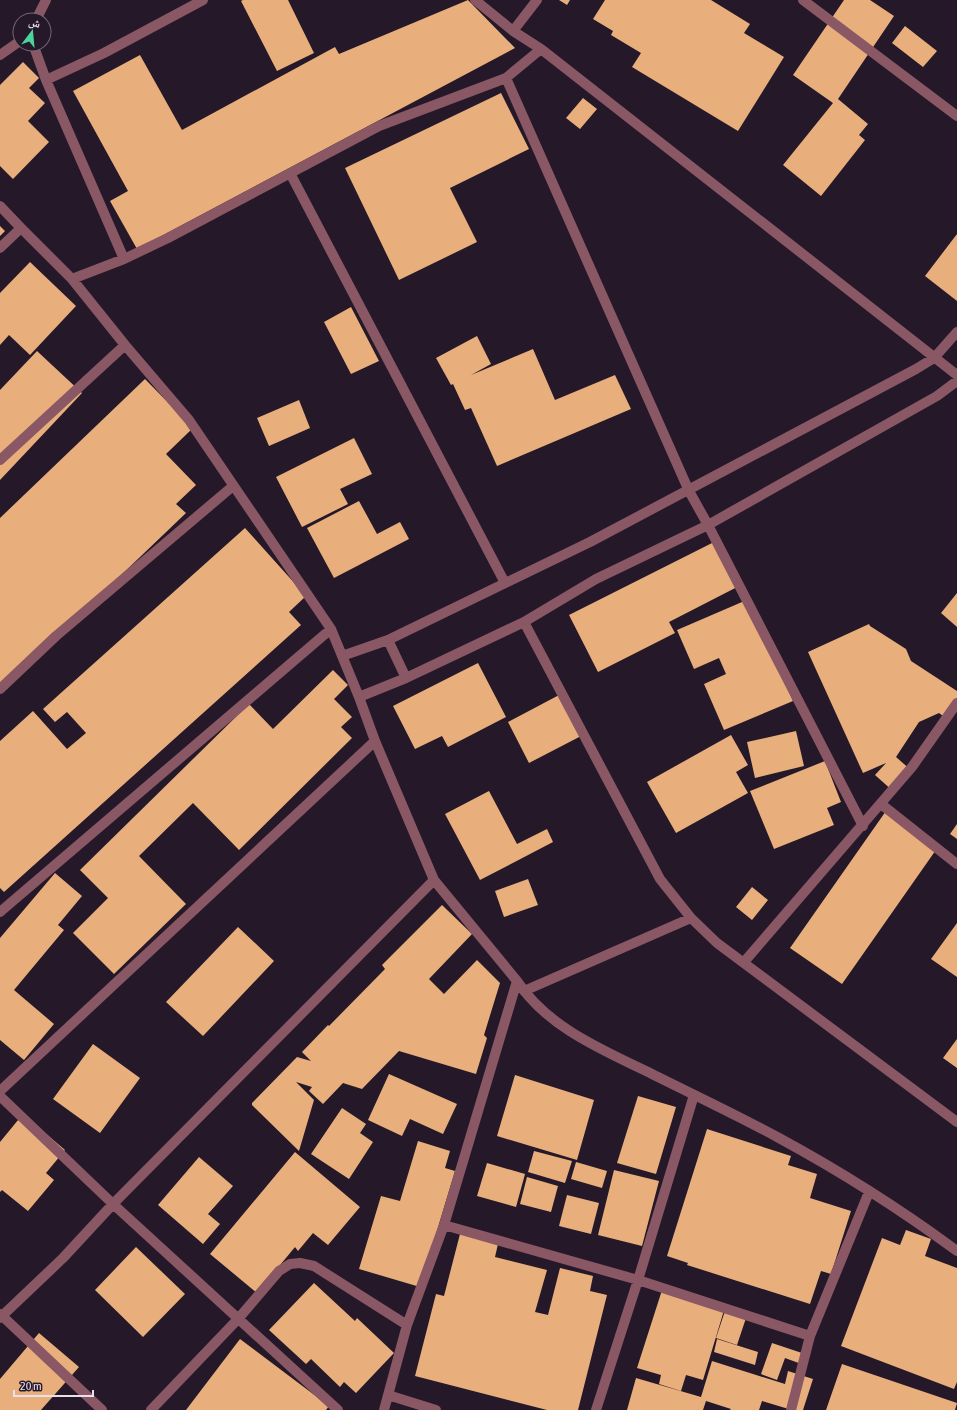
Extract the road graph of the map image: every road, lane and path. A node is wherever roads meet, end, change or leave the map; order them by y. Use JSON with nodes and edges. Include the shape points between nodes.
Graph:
{"nodes":[{"id":1,"x":46,"y":0,"type":"edge"},
{"id":2,"x":203,"y":0,"type":"edge"},
{"id":3,"x":475,"y":0,"type":"edge"},
{"id":4,"x":537,"y":0,"type":"edge"},
{"id":5,"x":803,"y":0,"type":"edge"},
{"id":6,"x":40,"y":12,"type":"edge"},
{"id":7,"x":513,"y":31,"type":"junction"},
{"id":8,"x":12,"y":47,"type":"edge"},
{"id":9,"x":540,"y":49,"type":"junction"},
{"id":10,"x":36,"y":52,"type":"edge"},
{"id":11,"x":0,"y":55,"type":"edge"},
{"id":12,"x":506,"y":78,"type":"junction"},
{"id":13,"x":46,"y":80,"type":"junction"},
{"id":14,"x":957,"y":116,"type":"edge"},
{"id":15,"x":290,"y":173,"type":"junction"},
{"id":16,"x":0,"y":206,"type":"edge"},
{"id":17,"x":21,"y":228,"type":"junction"},
{"id":18,"x":0,"y":248,"type":"edge"},
{"id":19,"x":124,"y":259,"type":"junction"},
{"id":20,"x":72,"y":278,"type":"junction"},
{"id":21,"x":957,"y":332,"type":"edge"},
{"id":22,"x":125,"y":344,"type":"junction"},
{"id":23,"x":934,"y":358,"type":"junction"},
{"id":24,"x":957,"y":375,"type":"edge"},
{"id":25,"x":957,"y":381,"type":"edge"},
{"id":26,"x":0,"y":460,"type":"edge"},
{"id":27,"x":233,"y":486,"type":"junction"},
{"id":28,"x":689,"y":491,"type":"junction"},
{"id":29,"x":708,"y":525,"type":"junction"},
{"id":30,"x":505,"y":583,"type":"junction"},
{"id":31,"x":524,"y":622,"type":"junction"},
{"id":32,"x":331,"y":629,"type":"junction"},
{"id":33,"x":388,"y":640,"type":"junction"},
{"id":34,"x":342,"y":656,"type":"junction"},
{"id":35,"x":406,"y":678,"type":"junction"},
{"id":36,"x":0,"y":689,"type":"edge"},
{"id":37,"x":359,"y":697,"type":"junction"},
{"id":38,"x":957,"y":703,"type":"edge"},
{"id":39,"x":375,"y":741,"type":"junction"},
{"id":40,"x":881,"y":804,"type":"junction"},
{"id":41,"x":863,"y":826,"type":"junction"},
{"id":42,"x":957,"y":864,"type":"edge"},
{"id":43,"x":434,"y":880,"type":"junction"},
{"id":44,"x":0,"y":912,"type":"edge"},
{"id":45,"x":691,"y":918,"type":"junction"},
{"id":46,"x":744,"y":962,"type":"junction"},
{"id":47,"x":517,"y":981,"type":"junction"},
{"id":48,"x":524,"y":991,"type":"junction"},
{"id":49,"x":0,"y":1091,"type":"edge"},
{"id":50,"x":694,"y":1095,"type":"junction"},
{"id":51,"x":0,"y":1096,"type":"edge"},
{"id":52,"x":957,"y":1122,"type":"edge"},
{"id":53,"x":869,"y":1192,"type":"junction"},
{"id":54,"x":113,"y":1204,"type":"junction"},
{"id":55,"x":444,"y":1225,"type":"junction"},
{"id":56,"x":957,"y":1251,"type":"edge"},
{"id":57,"x":638,"y":1280,"type":"junction"},
{"id":58,"x":1,"y":1316,"type":"edge"},
{"id":59,"x":238,"y":1319,"type":"junction"},
{"id":60,"x":407,"y":1325,"type":"junction"},
{"id":61,"x":810,"y":1336,"type":"junction"},
{"id":62,"x":388,"y":1395,"type":"junction"},
{"id":63,"x":102,"y":1410,"type":"edge"},
{"id":64,"x":151,"y":1410,"type":"edge"},
{"id":65,"x":338,"y":1410,"type":"edge"},
{"id":66,"x":384,"y":1410,"type":"edge"},
{"id":67,"x":436,"y":1410,"type":"edge"},
{"id":68,"x":596,"y":1410,"type":"edge"},
{"id":69,"x":790,"y":1410,"type":"edge"}],
"edges":[{"from":1,"to":6,"type":"street"},
{"from":2,"to":13,"type":"street","via":[[104,53]]},
{"from":3,"to":7,"type":"street"},
{"from":4,"to":7,"type":"street"},
{"from":5,"to":14,"type":"street"},
{"from":7,"to":9,"type":"street"},
{"from":8,"to":11,"type":"street"},
{"from":9,"to":12,"type":"street"},
{"from":9,"to":23,"type":"street"},
{"from":10,"to":13,"type":"street"},
{"from":12,"to":15,"type":"street","via":[[379,126]]},
{"from":12,"to":28,"type":"street"},
{"from":13,"to":19,"type":"street"},
{"from":15,"to":19,"type":"street"},
{"from":15,"to":30,"type":"street"},
{"from":16,"to":17,"type":"street"},
{"from":17,"to":18,"type":"street"},
{"from":17,"to":20,"type":"street"},
{"from":19,"to":20,"type":"street"},
{"from":20,"to":22,"type":"street"},
{"from":21,"to":23,"type":"street"},
{"from":22,"to":26,"type":"street"},
{"from":22,"to":27,"type":"street","via":[[189,420]]},
{"from":23,"to":24,"type":"street"},
{"from":23,"to":28,"type":"street"},
{"from":25,"to":29,"type":"street","via":[[937,396]]},
{"from":27,"to":32,"type":"street"},
{"from":27,"to":36,"type":"street","via":[[56,636]]},
{"from":28,"to":29,"type":"street"},
{"from":28,"to":30,"type":"street"},
{"from":29,"to":31,"type":"street","via":[[596,579]]},
{"from":29,"to":41,"type":"street"},
{"from":30,"to":33,"type":"street"},
{"from":31,"to":35,"type":"street"},
{"from":31,"to":45,"type":"street","via":[[660,879]]},
{"from":32,"to":34,"type":"street"},
{"from":32,"to":44,"type":"street"},
{"from":33,"to":34,"type":"street"},
{"from":33,"to":35,"type":"street"},
{"from":34,"to":37,"type":"street"},
{"from":35,"to":37,"type":"street"},
{"from":37,"to":39,"type":"street"},
{"from":38,"to":40,"type":"street","via":[[912,768]]},
{"from":39,"to":43,"type":"street"},
{"from":39,"to":49,"type":"street"},
{"from":40,"to":41,"type":"street"},
{"from":40,"to":42,"type":"street"},
{"from":41,"to":46,"type":"street"},
{"from":43,"to":47,"type":"street"},
{"from":43,"to":54,"type":"street"},
{"from":45,"to":46,"type":"street","via":[[717,943]]},
{"from":45,"to":48,"type":"street"},
{"from":46,"to":52,"type":"street"},
{"from":47,"to":48,"type":"street"},
{"from":47,"to":55,"type":"street"},
{"from":48,"to":50,"type":"street","via":[[550,1018],[590,1044]]},
{"from":50,"to":53,"type":"street","via":[[778,1138]]},
{"from":50,"to":57,"type":"street"},
{"from":51,"to":54,"type":"street"},
{"from":53,"to":56,"type":"street"},
{"from":53,"to":61,"type":"street"},
{"from":54,"to":58,"type":"street","via":[[63,1258]]},
{"from":54,"to":59,"type":"street"},
{"from":55,"to":57,"type":"street"},
{"from":55,"to":60,"type":"street"},
{"from":57,"to":61,"type":"street"},
{"from":57,"to":68,"type":"street"},
{"from":58,"to":63,"type":"street"},
{"from":59,"to":60,"type":"street","via":[[279,1271],[290,1264],[300,1263],[314,1266]]},
{"from":59,"to":64,"type":"street"},
{"from":59,"to":65,"type":"street"},
{"from":60,"to":62,"type":"street"},
{"from":61,"to":69,"type":"street"},
{"from":62,"to":66,"type":"street"},
{"from":62,"to":67,"type":"street"}]}
